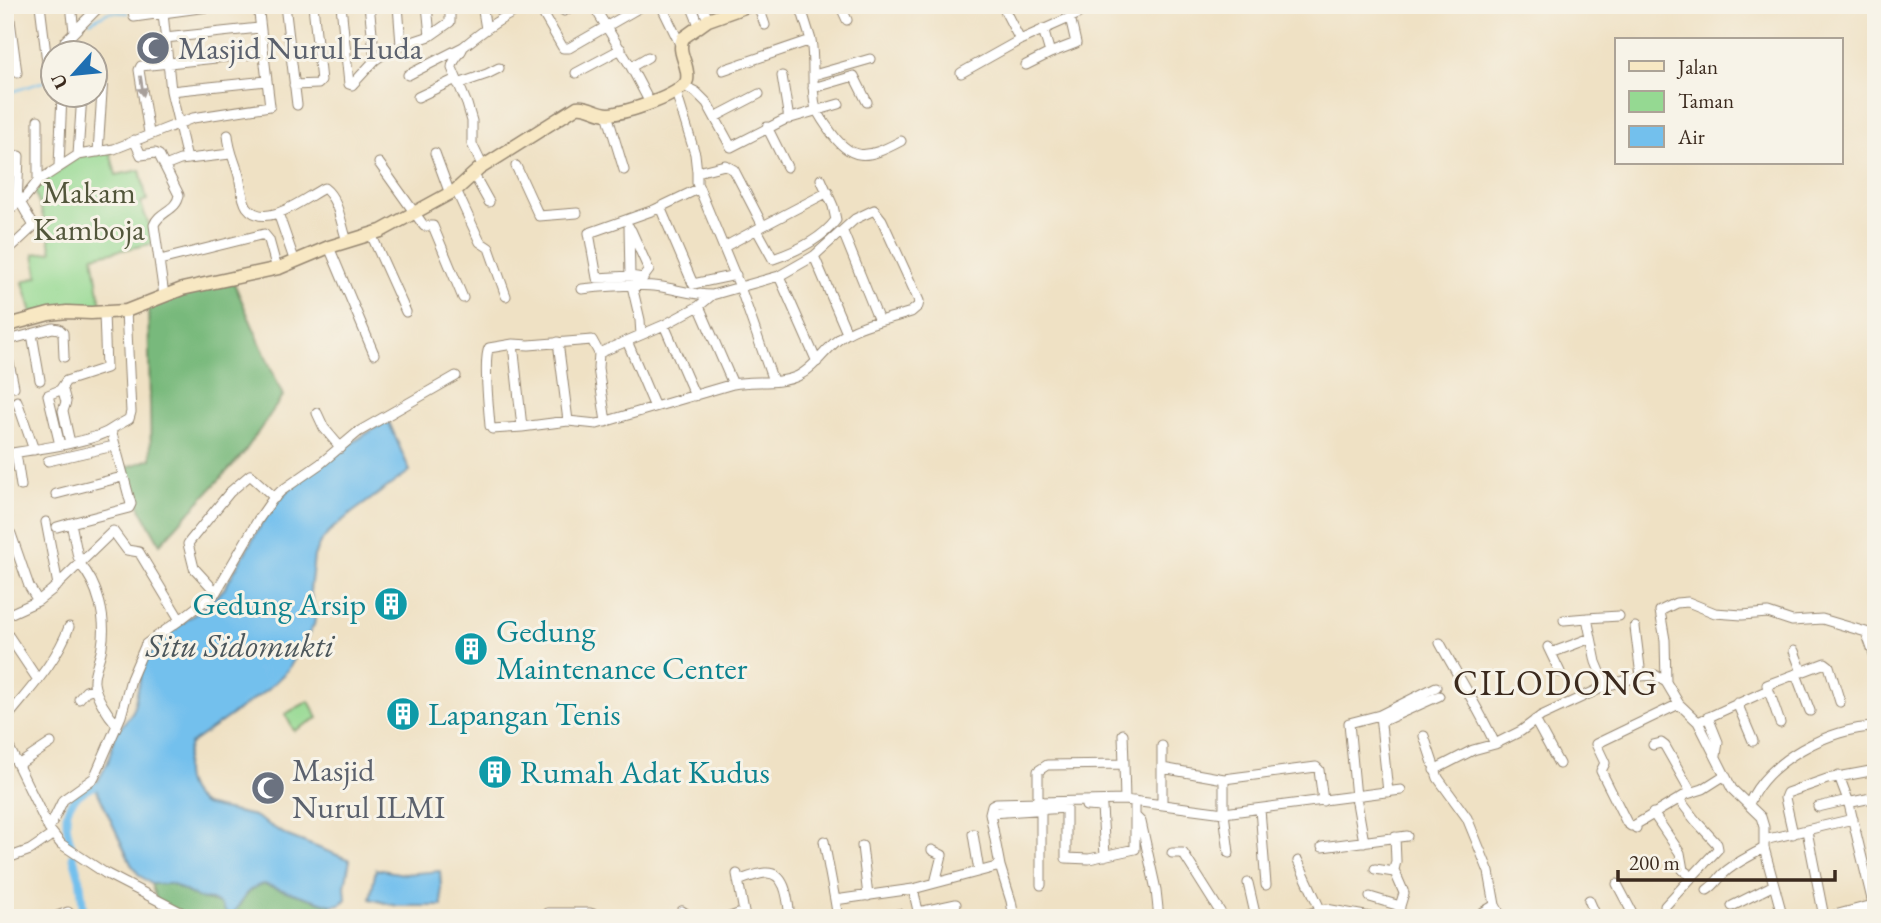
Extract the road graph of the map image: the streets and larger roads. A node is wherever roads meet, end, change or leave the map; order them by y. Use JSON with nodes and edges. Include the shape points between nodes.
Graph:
{"nodes":[{"id":1,"x":8,"y":5,"type":"edge"},
{"id":2,"x":40,"y":5,"type":"edge"},
{"id":3,"x":71,"y":5,"type":"edge"},
{"id":4,"x":101,"y":5,"type":"edge"},
{"id":5,"x":132,"y":5,"type":"edge"},
{"id":6,"x":222,"y":5,"type":"edge"},
{"id":7,"x":258,"y":5,"type":"edge"},
{"id":8,"x":285,"y":5,"type":"edge"},
{"id":9,"x":313,"y":5,"type":"edge"},
{"id":10,"x":341,"y":5,"type":"edge"},
{"id":11,"x":369,"y":5,"type":"edge"},
{"id":12,"x":398,"y":5,"type":"edge"},
{"id":13,"x":427,"y":5,"type":"edge"},
{"id":14,"x":450,"y":5,"type":"edge"},
{"id":15,"x":482,"y":5,"type":"edge"},
{"id":16,"x":529,"y":5,"type":"edge"},
{"id":17,"x":574,"y":5,"type":"edge"},
{"id":18,"x":593,"y":5,"type":"edge"},
{"id":19,"x":661,"y":5,"type":"edge"},
{"id":20,"x":691,"y":5,"type":"edge"},
{"id":21,"x":702,"y":5,"type":"edge"},
{"id":22,"x":750,"y":5,"type":"edge"},
{"id":23,"x":758,"y":5,"type":"edge"},
{"id":24,"x":800,"y":5,"type":"edge"},
{"id":25,"x":840,"y":5,"type":"edge"},
{"id":26,"x":1088,"y":5,"type":"edge"},
{"id":27,"x":642,"y":6,"type":"edge"},
{"id":28,"x":1003,"y":7,"type":"dead end"},
{"id":29,"x":511,"y":8,"type":"edge"},
{"id":30,"x":564,"y":11,"type":"dead end"},
{"id":31,"x":163,"y":12,"type":"junction"},
{"id":32,"x":544,"y":15,"type":"dead end"},
{"id":33,"x":1070,"y":17,"type":"junction"},
{"id":34,"x":847,"y":20,"type":"dead end"},
{"id":35,"x":704,"y":22,"type":"junction"},
{"id":36,"x":765,"y":25,"type":"dead end"},
{"id":37,"x":607,"y":26,"type":"junction"},
{"id":38,"x":259,"y":28,"type":"junction"},
{"id":39,"x":486,"y":29,"type":"junction"},
{"id":40,"x":1043,"y":29,"type":"junction"},
{"id":41,"x":74,"y":31,"type":"junction"},
{"id":42,"x":430,"y":36,"type":"junction"},
{"id":43,"x":44,"y":38,"type":"edge"},
{"id":44,"x":68,"y":38,"type":"edge"},
{"id":45,"x":165,"y":38,"type":"junction"},
{"id":46,"x":811,"y":40,"type":"junction"},
{"id":47,"x":1020,"y":40,"type":"junction"},
{"id":48,"x":680,"y":44,"type":"junction"},
{"id":49,"x":401,"y":45,"type":"junction"},
{"id":50,"x":463,"y":49,"type":"junction"},
{"id":51,"x":621,"y":49,"type":"junction"},
{"id":52,"x":263,"y":53,"type":"junction"},
{"id":53,"x":1050,"y":53,"type":"junction"},
{"id":54,"x":648,"y":57,"type":"dead end"},
{"id":55,"x":375,"y":60,"type":"junction"},
{"id":56,"x":870,"y":60,"type":"dead end"},
{"id":57,"x":168,"y":62,"type":"junction"},
{"id":58,"x":1026,"y":65,"type":"dead end"},
{"id":59,"x":631,"y":67,"type":"junction"},
{"id":60,"x":499,"y":68,"type":"dead end"},
{"id":61,"x":723,"y":70,"type":"dead end"},
{"id":62,"x":17,"y":73,"type":"dead end"},
{"id":63,"x":576,"y":73,"type":"dead end"},
{"id":64,"x":961,"y":73,"type":"dead end"},
{"id":65,"x":408,"y":75,"type":"dead end"},
{"id":66,"x":814,"y":75,"type":"junction"},
{"id":67,"x":782,"y":76,"type":"dead end"},
{"id":68,"x":266,"y":81,"type":"junction"},
{"id":69,"x":457,"y":81,"type":"junction"},
{"id":70,"x":295,"y":85,"type":"junction"},
{"id":71,"x":813,"y":88,"type":"junction"},
{"id":72,"x":680,"y":89,"type":"junction"},
{"id":73,"x":172,"y":90,"type":"junction"},
{"id":74,"x":759,"y":94,"type":"dead end"},
{"id":75,"x":418,"y":97,"type":"dead end"},
{"id":76,"x":867,"y":102,"type":"dead end"},
{"id":77,"x":650,"y":103,"type":"junction"},
{"id":78,"x":839,"y":104,"type":"dead end"},
{"id":79,"x":297,"y":105,"type":"dead end"},
{"id":80,"x":61,"y":108,"type":"edge"},
{"id":81,"x":81,"y":108,"type":"edge"},
{"id":82,"x":101,"y":108,"type":"edge"},
{"id":83,"x":817,"y":111,"type":"junction"},
{"id":84,"x":607,"y":114,"type":"junction"},
{"id":85,"x":715,"y":117,"type":"junction"},
{"id":86,"x":789,"y":118,"type":"junction"},
{"id":87,"x":38,"y":120,"type":"dead end"},
{"id":88,"x":767,"y":127,"type":"junction"},
{"id":89,"x":179,"y":129,"type":"junction"},
{"id":90,"x":149,"y":133,"type":"junction"},
{"id":91,"x":228,"y":135,"type":"dead end"},
{"id":92,"x":134,"y":140,"type":"junction"},
{"id":93,"x":901,"y":141,"type":"dead end"},
{"id":94,"x":98,"y":152,"type":"junction"},
{"id":95,"x":435,"y":153,"type":"dead end"},
{"id":96,"x":230,"y":154,"type":"junction"},
{"id":97,"x":78,"y":155,"type":"junction"},
{"id":98,"x":19,"y":156,"type":"dead end"},
{"id":99,"x":187,"y":159,"type":"junction"},
{"id":100,"x":380,"y":163,"type":"dead end"},
{"id":101,"x":59,"y":166,"type":"junction"},
{"id":102,"x":165,"y":166,"type":"junction"},
{"id":103,"x":516,"y":166,"type":"dead end"},
{"id":104,"x":787,"y":167,"type":"dead end"},
{"id":105,"x":624,"y":170,"type":"dead end"},
{"id":106,"x":479,"y":171,"type":"junction"},
{"id":107,"x":697,"y":172,"type":"junction"},
{"id":108,"x":821,"y":179,"type":"dead end"},
{"id":109,"x":38,"y":181,"type":"junction"},
{"id":110,"x":698,"y":189,"type":"junction"},
{"id":111,"x":453,"y":192,"type":"junction"},
{"id":112,"x":828,"y":192,"type":"junction"},
{"id":113,"x":489,"y":202,"type":"dead end"},
{"id":114,"x":18,"y":203,"type":"junction"},
{"id":115,"x":660,"y":207,"type":"junction"},
{"id":116,"x":5,"y":212,"type":"edge"},
{"id":117,"x":278,"y":213,"type":"junction"},
{"id":118,"x":414,"y":213,"type":"junction"},
{"id":119,"x":578,"y":213,"type":"dead end"},
{"id":120,"x":628,"y":223,"type":"junction"},
{"id":121,"x":760,"y":228,"type":"junction"},
{"id":122,"x":843,"y":232,"type":"junction"},
{"id":123,"x":371,"y":234,"type":"junction"},
{"id":124,"x":347,"y":241,"type":"junction"},
{"id":125,"x":329,"y":247,"type":"junction"},
{"id":126,"x":724,"y":247,"type":"junction"},
{"id":127,"x":5,"y":253,"type":"edge"},
{"id":128,"x":814,"y":256,"type":"junction"},
{"id":129,"x":160,"y":260,"type":"junction"},
{"id":130,"x":296,"y":262,"type":"junction"},
{"id":131,"x":277,"y":269,"type":"junction"},
{"id":132,"x":736,"y":275,"type":"junction"},
{"id":133,"x":779,"y":276,"type":"junction"},
{"id":134,"x":631,"y":281,"type":"junction"},
{"id":135,"x":740,"y":287,"type":"junction"},
{"id":136,"x":582,"y":289,"type":"dead end"},
{"id":137,"x":164,"y":295,"type":"junction"},
{"id":138,"x":712,"y":295,"type":"junction"},
{"id":139,"x":506,"y":296,"type":"dead end"},
{"id":140,"x":463,"y":298,"type":"dead end"},
{"id":141,"x":699,"y":306,"type":"junction"},
{"id":142,"x":126,"y":311,"type":"junction"},
{"id":143,"x":406,"y":312,"type":"dead end"},
{"id":144,"x":104,"y":313,"type":"junction"},
{"id":145,"x":879,"y":321,"type":"junction"},
{"id":146,"x":664,"y":325,"type":"junction"},
{"id":147,"x":5,"y":326,"type":"edge"},
{"id":148,"x":847,"y":333,"type":"junction"},
{"id":149,"x":32,"y":334,"type":"junction"},
{"id":150,"x":640,"y":335,"type":"junction"},
{"id":151,"x":627,"y":341,"type":"junction"},
{"id":152,"x":558,"y":342,"type":"junction"},
{"id":153,"x":5,"y":343,"type":"edge"},
{"id":154,"x":513,"y":344,"type":"junction"},
{"id":155,"x":599,"y":353,"type":"junction"},
{"id":156,"x":374,"y":354,"type":"dead end"},
{"id":157,"x":64,"y":357,"type":"dead end"},
{"id":158,"x":817,"y":362,"type":"junction"},
{"id":159,"x":456,"y":376,"type":"dead end"},
{"id":160,"x":40,"y":380,"type":"dead end"},
{"id":161,"x":773,"y":381,"type":"junction"},
{"id":162,"x":733,"y":384,"type":"junction"},
{"id":163,"x":14,"y":387,"type":"dead end"},
{"id":164,"x":62,"y":387,"type":"junction"},
{"id":165,"x":695,"y":396,"type":"junction"},
{"id":166,"x":17,"y":401,"type":"dead end"},
{"id":167,"x":654,"y":405,"type":"junction"},
{"id":168,"x":317,"y":413,"type":"dead end"},
{"id":169,"x":568,"y":421,"type":"junction"},
{"id":170,"x":606,"y":422,"type":"junction"},
{"id":171,"x":522,"y":427,"type":"junction"},
{"id":172,"x":111,"y":430,"type":"junction"},
{"id":173,"x":65,"y":444,"type":"junction"},
{"id":174,"x":114,"y":446,"type":"junction"},
{"id":175,"x":341,"y":447,"type":"junction"},
{"id":176,"x":34,"y":450,"type":"junction"},
{"id":177,"x":16,"y":453,"type":"junction"},
{"id":178,"x":5,"y":454,"type":"edge"},
{"id":179,"x":48,"y":461,"type":"dead end"},
{"id":180,"x":122,"y":477,"type":"junction"},
{"id":181,"x":21,"y":486,"type":"dead end"},
{"id":182,"x":56,"y":494,"type":"dead end"},
{"id":183,"x":275,"y":498,"type":"junction"},
{"id":184,"x":46,"y":522,"type":"dead end"},
{"id":185,"x":71,"y":523,"type":"junction"},
{"id":186,"x":57,"y":527,"type":"dead end"},
{"id":187,"x":11,"y":534,"type":"dead end"},
{"id":188,"x":79,"y":561,"type":"junction"},
{"id":189,"x":58,"y":585,"type":"junction"},
{"id":190,"x":216,"y":592,"type":"junction"},
{"id":191,"x":38,"y":601,"type":"junction"},
{"id":192,"x":5,"y":616,"type":"edge"},
{"id":193,"x":1619,"y":617,"type":"dead end"},
{"id":194,"x":1587,"y":618,"type":"junction"},
{"id":195,"x":1564,"y":620,"type":"dead end"},
{"id":196,"x":180,"y":621,"type":"junction"},
{"id":197,"x":69,"y":627,"type":"dead end"},
{"id":198,"x":1635,"y":627,"type":"dead end"},
{"id":199,"x":1871,"y":631,"type":"edge"},
{"id":200,"x":6,"y":632,"type":"edge"},
{"id":201,"x":1591,"y":638,"type":"junction"},
{"id":202,"x":1440,"y":643,"type":"dead end"},
{"id":203,"x":1794,"y":652,"type":"dead end"},
{"id":204,"x":1876,"y":660,"type":"edge"},
{"id":205,"x":1560,"y":672,"type":"dead end"},
{"id":206,"x":1799,"y":673,"type":"junction"},
{"id":207,"x":1641,"y":676,"type":"junction"},
{"id":208,"x":38,"y":680,"type":"junction"},
{"id":209,"x":1666,"y":682,"type":"junction"},
{"id":210,"x":1606,"y":686,"type":"junction"},
{"id":211,"x":95,"y":688,"type":"junction"},
{"id":212,"x":1768,"y":691,"type":"junction"},
{"id":213,"x":1437,"y":692,"type":"dead end"},
{"id":214,"x":79,"y":699,"type":"dead end"},
{"id":215,"x":1840,"y":702,"type":"dead end"},
{"id":216,"x":1737,"y":703,"type":"junction"},
{"id":217,"x":1679,"y":704,"type":"junction"},
{"id":218,"x":1810,"y":711,"type":"dead end"},
{"id":219,"x":1708,"y":717,"type":"junction"},
{"id":220,"x":1381,"y":719,"type":"junction"},
{"id":221,"x":5,"y":720,"type":"edge"},
{"id":222,"x":1535,"y":720,"type":"junction"},
{"id":223,"x":1698,"y":722,"type":"junction"},
{"id":224,"x":1780,"y":723,"type":"dead end"},
{"id":225,"x":117,"y":725,"type":"junction"},
{"id":226,"x":1876,"y":726,"type":"edge"},
{"id":227,"x":1123,"y":734,"type":"dead end"},
{"id":228,"x":1424,"y":736,"type":"dead end"},
{"id":229,"x":5,"y":739,"type":"edge"},
{"id":230,"x":1753,"y":741,"type":"dead end"},
{"id":231,"x":51,"y":743,"type":"dead end"},
{"id":232,"x":1495,"y":744,"type":"junction"},
{"id":233,"x":1653,"y":745,"type":"dead end"},
{"id":234,"x":1162,"y":746,"type":"dead end"},
{"id":235,"x":1716,"y":755,"type":"junction"},
{"id":236,"x":1124,"y":764,"type":"junction"},
{"id":237,"x":1559,"y":764,"type":"dead end"},
{"id":238,"x":18,"y":765,"type":"junction"},
{"id":239,"x":1163,"y":768,"type":"junction"},
{"id":240,"x":1434,"y":770,"type":"junction"},
{"id":241,"x":1876,"y":770,"type":"edge"},
{"id":242,"x":1725,"y":775,"type":"junction"},
{"id":243,"x":1839,"y":776,"type":"junction"},
{"id":244,"x":1224,"y":779,"type":"junction"},
{"id":245,"x":1401,"y":790,"type":"dead end"},
{"id":246,"x":1388,"y":792,"type":"junction"},
{"id":247,"x":1691,"y":792,"type":"junction"},
{"id":248,"x":1356,"y":797,"type":"junction"},
{"id":249,"x":1876,"y":797,"type":"edge"},
{"id":250,"x":1679,"y":799,"type":"junction"},
{"id":251,"x":1130,"y":800,"type":"junction"},
{"id":252,"x":1848,"y":800,"type":"junction"},
{"id":253,"x":1323,"y":801,"type":"junction"},
{"id":254,"x":1162,"y":803,"type":"junction"},
{"id":255,"x":1749,"y":804,"type":"junction"},
{"id":256,"x":1040,"y":806,"type":"junction"},
{"id":257,"x":1818,"y":807,"type":"dead end"},
{"id":258,"x":1066,"y":808,"type":"junction"},
{"id":259,"x":1260,"y":809,"type":"junction"},
{"id":260,"x":1224,"y":813,"type":"junction"},
{"id":261,"x":1653,"y":813,"type":"junction"},
{"id":262,"x":1135,"y":816,"type":"junction"},
{"id":263,"x":1853,"y":819,"type":"junction"},
{"id":264,"x":1807,"y":831,"type":"junction"},
{"id":265,"x":51,"y":832,"type":"junction"},
{"id":266,"x":973,"y":834,"type":"dead end"},
{"id":267,"x":1793,"y":834,"type":"junction"},
{"id":268,"x":1407,"y":835,"type":"dead end"},
{"id":269,"x":1395,"y":837,"type":"junction"},
{"id":270,"x":824,"y":841,"type":"dead end"},
{"id":271,"x":1364,"y":842,"type":"junction"},
{"id":272,"x":1764,"y":844,"type":"junction"},
{"id":273,"x":862,"y":846,"type":"dead end"},
{"id":274,"x":1322,"y":847,"type":"dead end"},
{"id":275,"x":932,"y":850,"type":"dead end"},
{"id":276,"x":1172,"y":853,"type":"dead end"},
{"id":277,"x":1229,"y":853,"type":"dead end"},
{"id":278,"x":1105,"y":856,"type":"junction"},
{"id":279,"x":5,"y":859,"type":"edge"},
{"id":280,"x":1298,"y":861,"type":"dead end"},
{"id":281,"x":1000,"y":866,"type":"junction"},
{"id":282,"x":1375,"y":869,"type":"dead end"},
{"id":283,"x":979,"y":871,"type":"junction"},
{"id":284,"x":1394,"y":872,"type":"junction"},
{"id":285,"x":1691,"y":876,"type":"junction"},
{"id":286,"x":935,"y":883,"type":"junction"},
{"id":287,"x":1248,"y":883,"type":"dead end"},
{"id":288,"x":1617,"y":884,"type":"dead end"},
{"id":289,"x":1041,"y":885,"type":"dead end"},
{"id":290,"x":1266,"y":885,"type":"dead end"},
{"id":291,"x":1774,"y":885,"type":"junction"},
{"id":292,"x":913,"y":889,"type":"junction"},
{"id":293,"x":1707,"y":890,"type":"dead end"},
{"id":294,"x":868,"y":896,"type":"junction"},
{"id":295,"x":1370,"y":897,"type":"dead end"},
{"id":296,"x":835,"y":900,"type":"junction"},
{"id":297,"x":1589,"y":900,"type":"dead end"},
{"id":298,"x":956,"y":904,"type":"dead end"},
{"id":299,"x":1495,"y":905,"type":"junction"},
{"id":300,"x":1873,"y":905,"type":"junction"},
{"id":301,"x":1399,"y":906,"type":"junction"},
{"id":302,"x":1665,"y":906,"type":"dead end"},
{"id":303,"x":1732,"y":906,"type":"dead end"},
{"id":304,"x":1320,"y":909,"type":"junction"},
{"id":305,"x":548,"y":913,"type":"dead end"},
{"id":306,"x":899,"y":914,"type":"dead end"},
{"id":307,"x":578,"y":915,"type":"edge"},
{"id":308,"x":744,"y":915,"type":"edge"},
{"id":309,"x":919,"y":915,"type":"edge"},
{"id":310,"x":1876,"y":916,"type":"edge"},
{"id":311,"x":52,"y":918,"type":"edge"},
{"id":312,"x":74,"y":918,"type":"edge"},
{"id":313,"x":192,"y":918,"type":"edge"},
{"id":314,"x":606,"y":918,"type":"edge"},
{"id":315,"x":674,"y":918,"type":"edge"},
{"id":316,"x":693,"y":918,"type":"edge"},
{"id":317,"x":727,"y":918,"type":"edge"},
{"id":318,"x":790,"y":918,"type":"edge"},
{"id":319,"x":838,"y":918,"type":"edge"},
{"id":320,"x":871,"y":918,"type":"edge"},
{"id":321,"x":1014,"y":918,"type":"edge"},
{"id":322,"x":1159,"y":918,"type":"edge"},
{"id":323,"x":1224,"y":918,"type":"edge"},
{"id":324,"x":1256,"y":918,"type":"edge"},
{"id":325,"x":1292,"y":918,"type":"edge"},
{"id":326,"x":1376,"y":918,"type":"edge"},
{"id":327,"x":1399,"y":918,"type":"edge"},
{"id":328,"x":1473,"y":918,"type":"edge"},
{"id":329,"x":1502,"y":918,"type":"edge"},
{"id":330,"x":1597,"y":918,"type":"edge"},
{"id":331,"x":1634,"y":918,"type":"edge"},
{"id":332,"x":1783,"y":918,"type":"edge"},
{"id":333,"x":1824,"y":918,"type":"edge"}],
"edges":[{"from":1,"to":62,"type":"street"},
{"from":2,"to":43,"type":"street"},
{"from":3,"to":41,"type":"street"},
{"from":4,"to":41,"type":"street"},
{"from":5,"to":31,"type":"street","via":[[133,16]]},
{"from":6,"to":31,"type":"street"},
{"from":7,"to":38,"type":"street"},
{"from":8,"to":70,"type":"street"},
{"from":9,"to":70,"type":"street","via":[[321,81]]},
{"from":10,"to":55,"type":"street","via":[[349,84]]},
{"from":11,"to":55,"type":"street"},
{"from":12,"to":49,"type":"street"},
{"from":13,"to":42,"type":"street"},
{"from":14,"to":42,"type":"street","via":[[451,21]]},
{"from":15,"to":39,"type":"street"},
{"from":16,"to":29,"type":"street"},
{"from":17,"to":30,"type":"street"},
{"from":18,"to":37,"type":"street"},
{"from":19,"to":48,"type":"street"},
{"from":20,"to":35,"type":"street"},
{"from":21,"to":35,"type":"street"},
{"from":22,"to":35,"type":"street"},
{"from":23,"to":36,"type":"street"},
{"from":24,"to":46,"type":"street"},
{"from":25,"to":34,"type":"street"},
{"from":26,"to":33,"type":"street"},
{"from":27,"to":37,"type":"street"},
{"from":28,"to":47,"type":"street"},
{"from":29,"to":39,"type":"street"},
{"from":31,"to":45,"type":"street"},
{"from":32,"to":37,"type":"street","via":[[563,48]]},
{"from":33,"to":40,"type":"street"},
{"from":33,"to":53,"type":"street","via":[[1076,43]]},
{"from":35,"to":48,"type":"street"},
{"from":37,"to":51,"type":"street"},
{"from":38,"to":45,"type":"street"},
{"from":38,"to":52,"type":"street"},
{"from":39,"to":50,"type":"street"},
{"from":40,"to":47,"type":"street"},
{"from":40,"to":53,"type":"street"},
{"from":41,"to":44,"type":"street"},
{"from":42,"to":49,"type":"street"},
{"from":45,"to":57,"type":"street"},
{"from":46,"to":61,"type":"street"},
{"from":46,"to":66,"type":"street"},
{"from":47,"to":64,"type":"street"},
{"from":48,"to":72,"type":"street","via":[[687,74]]},
{"from":49,"to":55,"type":"street"},
{"from":50,"to":65,"type":"street"},
{"from":50,"to":69,"type":"street","via":[[452,63]]},
{"from":51,"to":59,"type":"street"},
{"from":51,"to":63,"type":"street"},
{"from":52,"to":57,"type":"street"},
{"from":52,"to":68,"type":"street"},
{"from":53,"to":58,"type":"street"},
{"from":54,"to":59,"type":"street"},
{"from":56,"to":66,"type":"street"},
{"from":57,"to":73,"type":"street"},
{"from":57,"to":90,"type":"street","one_way":true,"via":[[140,68]]},
{"from":59,"to":77,"type":"street"},
{"from":60,"to":69,"type":"street"},
{"from":66,"to":71,"type":"street"},
{"from":67,"to":86,"type":"street"},
{"from":68,"to":73,"type":"street"},
{"from":68,"to":89,"type":"street","via":[[270,106],[193,118]]},
{"from":69,"to":75,"type":"street"},
{"from":69,"to":106,"type":"street","via":[[472,121]]},
{"from":70,"to":79,"type":"street"},
{"from":71,"to":76,"type":"street","via":[[854,76]]},
{"from":71,"to":83,"type":"street"},
{"from":72,"to":77,"type":"street"},
{"from":72,"to":85,"type":"street","via":[[702,96]]},
{"from":72,"to":107,"type":"street"},
{"from":73,"to":89,"type":"street"},
{"from":74,"to":85,"type":"street"},
{"from":77,"to":84,"type":"street"},
{"from":78,"to":83,"type":"street"},
{"from":80,"to":101,"type":"street"},
{"from":81,"to":97,"type":"street"},
{"from":82,"to":94,"type":"street"},
{"from":83,"to":86,"type":"street"},
{"from":83,"to":93,"type":"street","via":[[849,153],[879,152]]},
{"from":84,"to":105,"type":"street"},
{"from":84,"to":106,"type":"street","via":[[577,107]]},
{"from":85,"to":88,"type":"street","via":[[731,147]]},
{"from":86,"to":88,"type":"street"},
{"from":87,"to":109,"type":"street"},
{"from":88,"to":104,"type":"street"},
{"from":89,"to":90,"type":"street"},
{"from":89,"to":99,"type":"street"},
{"from":90,"to":92,"type":"street"},
{"from":91,"to":96,"type":"street"},
{"from":92,"to":94,"type":"street"},
{"from":92,"to":102,"type":"street","via":[[141,155],[158,153]]},
{"from":94,"to":97,"type":"street"},
{"from":95,"to":111,"type":"street"},
{"from":96,"to":99,"type":"street"},
{"from":96,"to":117,"type":"street","via":[[245,205],[264,218]]},
{"from":97,"to":101,"type":"street"},
{"from":98,"to":114,"type":"street"},
{"from":99,"to":102,"type":"street"},
{"from":100,"to":118,"type":"street"},
{"from":101,"to":109,"type":"street"},
{"from":102,"to":129,"type":"street","via":[[179,195],[175,206],[155,222]]},
{"from":103,"to":119,"type":"street","via":[[539,216]]},
{"from":106,"to":111,"type":"street"},
{"from":106,"to":113,"type":"street"},
{"from":107,"to":110,"type":"street"},
{"from":107,"to":121,"type":"street","via":[[725,165],[734,170]]},
{"from":108,"to":112,"type":"street"},
{"from":109,"to":114,"type":"street"},
{"from":110,"to":115,"type":"street"},
{"from":110,"to":126,"type":"street"},
{"from":111,"to":118,"type":"street"},
{"from":111,"to":139,"type":"street","via":[[480,242],[489,248]]},
{"from":112,"to":121,"type":"street"},
{"from":112,"to":121,"type":"street","via":[[836,220],[794,252],[773,259]]},
{"from":114,"to":116,"type":"street"},
{"from":114,"to":127,"type":"street","via":[[34,226]]},
{"from":115,"to":120,"type":"street"},
{"from":115,"to":132,"type":"street","via":[[693,284]]},
{"from":117,"to":124,"type":"street","via":[[324,188]]},
{"from":117,"to":130,"type":"street"},
{"from":118,"to":123,"type":"street"},
{"from":118,"to":140,"type":"street","via":[[424,226],[433,226]]},
{"from":120,"to":134,"type":"street"},
{"from":120,"to":134,"type":"street","via":[[649,270],[643,278]]},
{"from":120,"to":134,"type":"street","via":[[589,233],[597,278]]},
{"from":121,"to":126,"type":"street"},
{"from":122,"to":128,"type":"street"},
{"from":122,"to":145,"type":"street"},
{"from":122,"to":145,"type":"street","via":[[870,210],[877,212],[919,300],[911,312]]},
{"from":123,"to":124,"type":"street"},
{"from":123,"to":143,"type":"street"},
{"from":124,"to":125,"type":"street"},
{"from":125,"to":130,"type":"street"},
{"from":125,"to":156,"type":"street"},
{"from":126,"to":132,"type":"street"},
{"from":128,"to":133,"type":"street"},
{"from":128,"to":148,"type":"street"},
{"from":129,"to":131,"type":"street","via":[[264,234]]},
{"from":129,"to":137,"type":"street"},
{"from":130,"to":131,"type":"street"},
{"from":131,"to":137,"type":"street"},
{"from":132,"to":135,"type":"street"},
{"from":133,"to":135,"type":"street"},
{"from":133,"to":158,"type":"street"},
{"from":134,"to":136,"type":"street"},
{"from":134,"to":138,"type":"street"},
{"from":134,"to":150,"type":"street"},
{"from":135,"to":138,"type":"street"},
{"from":135,"to":161,"type":"street"},
{"from":137,"to":142,"type":"street"},
{"from":138,"to":141,"type":"street"},
{"from":141,"to":146,"type":"street"},
{"from":141,"to":162,"type":"street"},
{"from":142,"to":144,"type":"street"},
{"from":142,"to":172,"type":"street","via":[[131,412],[127,421]]},
{"from":144,"to":147,"type":"street","via":[[67,312]]},
{"from":144,"to":164,"type":"street","via":[[106,368]]},
{"from":145,"to":148,"type":"street"},
{"from":146,"to":150,"type":"street"},
{"from":146,"to":165,"type":"street"},
{"from":148,"to":158,"type":"street"},
{"from":149,"to":153,"type":"street"},
{"from":149,"to":157,"type":"street","via":[[59,329]]},
{"from":149,"to":160,"type":"street"},
{"from":150,"to":151,"type":"street"},
{"from":151,"to":155,"type":"street"},
{"from":151,"to":167,"type":"street"},
{"from":152,"to":154,"type":"street"},
{"from":152,"to":155,"type":"street","via":[[593,340]]},
{"from":152,"to":169,"type":"street"},
{"from":153,"to":163,"type":"street"},
{"from":154,"to":171,"type":"street"},
{"from":154,"to":171,"type":"street","via":[[486,351],[489,426]]},
{"from":155,"to":170,"type":"street"},
{"from":158,"to":161,"type":"street","via":[[798,376]]},
{"from":159,"to":175,"type":"street","via":[[358,432]]},
{"from":161,"to":162,"type":"street"},
{"from":162,"to":165,"type":"street"},
{"from":164,"to":173,"type":"street"},
{"from":164,"to":173,"type":"street","via":[[48,394]]},
{"from":165,"to":167,"type":"street"},
{"from":166,"to":176,"type":"street"},
{"from":167,"to":170,"type":"street"},
{"from":168,"to":175,"type":"street"},
{"from":169,"to":170,"type":"street"},
{"from":169,"to":171,"type":"street"},
{"from":172,"to":173,"type":"street"},
{"from":172,"to":174,"type":"street"},
{"from":173,"to":176,"type":"street"},
{"from":174,"to":179,"type":"street"},
{"from":174,"to":180,"type":"street"},
{"from":175,"to":183,"type":"street"},
{"from":176,"to":177,"type":"street"},
{"from":177,"to":178,"type":"street"},
{"from":177,"to":181,"type":"street"},
{"from":180,"to":182,"type":"street"},
{"from":180,"to":185,"type":"street","via":[[129,508]]},
{"from":183,"to":190,"type":"street"},
{"from":183,"to":190,"type":"street","via":[[250,475],[198,528],[188,544],[194,568]]},
{"from":184,"to":189,"type":"street"},
{"from":185,"to":186,"type":"street"},
{"from":185,"to":188,"type":"street"},
{"from":187,"to":191,"type":"street"},
{"from":188,"to":189,"type":"street"},
{"from":188,"to":196,"type":"street","via":[[116,532],[127,550],[139,552]]},
{"from":188,"to":211,"type":"street","via":[[95,587],[101,615],[103,641]]},
{"from":189,"to":191,"type":"street"},
{"from":190,"to":196,"type":"street"},
{"from":191,"to":192,"type":"street"},
{"from":193,"to":194,"type":"street"},
{"from":194,"to":195,"type":"street"},
{"from":194,"to":201,"type":"street"},
{"from":196,"to":225,"type":"street","via":[[146,644]]},
{"from":197,"to":208,"type":"street"},
{"from":198,"to":207,"type":"street"},
{"from":199,"to":204,"type":"street"},
{"from":199,"to":209,"type":"street","via":[[1822,619],[1792,621],[1768,613],[1715,613],[1676,603],[1660,611]]},
{"from":200,"to":208,"type":"street"},
{"from":201,"to":205,"type":"street","via":[[1550,650]]},
{"from":201,"to":210,"type":"street"},
{"from":202,"to":232,"type":"street"},
{"from":203,"to":206,"type":"street"},
{"from":206,"to":212,"type":"street","via":[[1768,684]]},
{"from":206,"to":215,"type":"street","via":[[1828,664]]},
{"from":206,"to":218,"type":"street"},
{"from":207,"to":209,"type":"street","via":[[1656,676]]},
{"from":207,"to":210,"type":"street"},
{"from":208,"to":221,"type":"street"},
{"from":209,"to":217,"type":"street"},
{"from":210,"to":222,"type":"street"},
{"from":211,"to":214,"type":"street"},
{"from":211,"to":225,"type":"street"},
{"from":212,"to":216,"type":"street"},
{"from":212,"to":224,"type":"street"},
{"from":213,"to":220,"type":"street"},
{"from":216,"to":219,"type":"street"},
{"from":216,"to":230,"type":"street"},
{"from":217,"to":223,"type":"street"},
{"from":217,"to":261,"type":"street","via":[[1596,745],[1605,764],[1601,771],[1627,823],[1635,828]]},
{"from":219,"to":223,"type":"street"},
{"from":219,"to":235,"type":"street","via":[[1718,742]]},
{"from":220,"to":246,"type":"street"},
{"from":220,"to":248,"type":"street","via":[[1349,723]]},
{"from":222,"to":232,"type":"street"},
{"from":222,"to":237,"type":"street"},
{"from":223,"to":235,"type":"street"},
{"from":225,"to":265,"type":"street","via":[[94,778],[63,800]]},
{"from":226,"to":255,"type":"street","via":[[1854,728],[1791,755],[1768,775]]},
{"from":227,"to":236,"type":"street"},
{"from":228,"to":240,"type":"street"},
{"from":229,"to":238,"type":"street"},
{"from":231,"to":238,"type":"street"},
{"from":232,"to":240,"type":"street"},
{"from":233,"to":247,"type":"street","via":[[1665,746]]},
{"from":234,"to":239,"type":"street"},
{"from":235,"to":242,"type":"street"},
{"from":236,"to":251,"type":"street"},
{"from":236,"to":256,"type":"street","via":[[1046,765],[1038,771]]},
{"from":238,"to":265,"type":"street"},
{"from":239,"to":244,"type":"street"},
{"from":239,"to":254,"type":"street"},
{"from":240,"to":299,"type":"street","via":[[1467,818],[1489,872]]},
{"from":241,"to":243,"type":"street"},
{"from":242,"to":247,"type":"street"},
{"from":242,"to":255,"type":"street","via":[[1735,793]]},
{"from":243,"to":252,"type":"street"},
{"from":243,"to":267,"type":"street","via":[[1786,794]]},
{"from":244,"to":253,"type":"street","via":[[1317,767]]},
{"from":244,"to":260,"type":"street"},
{"from":245,"to":246,"type":"street"},
{"from":246,"to":248,"type":"street"},
{"from":247,"to":250,"type":"street"},
{"from":248,"to":253,"type":"street"},
{"from":248,"to":271,"type":"street"},
{"from":249,"to":252,"type":"street"},
{"from":250,"to":261,"type":"street"},
{"from":250,"to":285,"type":"street","via":[[1718,847]]},
{"from":251,"to":254,"type":"street"},
{"from":251,"to":256,"type":"street"},
{"from":251,"to":262,"type":"street"},
{"from":252,"to":257,"type":"street"},
{"from":252,"to":263,"type":"street"},
{"from":253,"to":259,"type":"street"},
{"from":254,"to":260,"type":"street"},
{"from":255,"to":272,"type":"street","via":[[1761,817]]},
{"from":256,"to":258,"type":"street"},
{"from":256,"to":281,"type":"street","via":[[990,813]]},
{"from":256,"to":289,"type":"street"},
{"from":258,"to":278,"type":"street","via":[[1102,807]]},
{"from":258,"to":278,"type":"street","via":[[1066,858]]},
{"from":259,"to":260,"type":"street"},
{"from":259,"to":290,"type":"street"},
{"from":260,"to":277,"type":"street"},
{"from":261,"to":285,"type":"street","via":[[1680,853],[1683,870]]},
{"from":262,"to":278,"type":"street","via":[[1135,849]]},
{"from":262,"to":322,"type":"street","via":[[1141,822]]},
{"from":263,"to":264,"type":"street"},
{"from":263,"to":300,"type":"street"},
{"from":264,"to":267,"type":"street"},
{"from":264,"to":333,"type":"street"},
{"from":265,"to":279,"type":"street","via":[[30,850]]},
{"from":265,"to":313,"type":"street","via":[[104,873]]},
{"from":266,"to":283,"type":"street"},
{"from":267,"to":272,"type":"street"},
{"from":268,"to":269,"type":"street"},
{"from":269,"to":271,"type":"street"},
{"from":269,"to":284,"type":"street"},
{"from":270,"to":296,"type":"street"},
{"from":271,"to":274,"type":"street"},
{"from":272,"to":291,"type":"street"},
{"from":272,"to":293,"type":"street"},
{"from":273,"to":294,"type":"street"},
{"from":275,"to":286,"type":"street","via":[[942,855]]},
{"from":276,"to":323,"type":"street","via":[[1185,856]]},
{"from":280,"to":304,"type":"street"},
{"from":281,"to":283,"type":"street"},
{"from":281,"to":321,"type":"street"},
{"from":282,"to":284,"type":"street"},
{"from":283,"to":286,"type":"street"},
{"from":284,"to":301,"type":"street","via":[[1404,893]]},
{"from":285,"to":302,"type":"street"},
{"from":286,"to":292,"type":"street"},
{"from":287,"to":324,"type":"street"},
{"from":288,"to":331,"type":"street"},
{"from":291,"to":303,"type":"street"},
{"from":291,"to":332,"type":"street"},
{"from":292,"to":294,"type":"street"},
{"from":292,"to":309,"type":"street"},
{"from":294,"to":296,"type":"street"},
{"from":295,"to":301,"type":"street"},
{"from":296,"to":319,"type":"street"},
{"from":297,"to":330,"type":"street"},
{"from":298,"to":309,"type":"street"},
{"from":299,"to":328,"type":"street"},
{"from":299,"to":329,"type":"street"},
{"from":300,"to":310,"type":"street"},
{"from":300,"to":333,"type":"street"},
{"from":301,"to":327,"type":"street"},
{"from":304,"to":325,"type":"street"},
{"from":304,"to":326,"type":"street"},
{"from":305,"to":307,"type":"street"},
{"from":306,"to":320,"type":"street"},
{"from":307,"to":314,"type":"street"},
{"from":308,"to":317,"type":"street"},
{"from":308,"to":318,"type":"street","via":[[737,878],[766,873],[778,878],[786,890]]},
{"from":311,"to":312,"type":"street","via":[[68,912]]},
{"from":315,"to":316,"type":"street","via":[[682,911]]}]}
